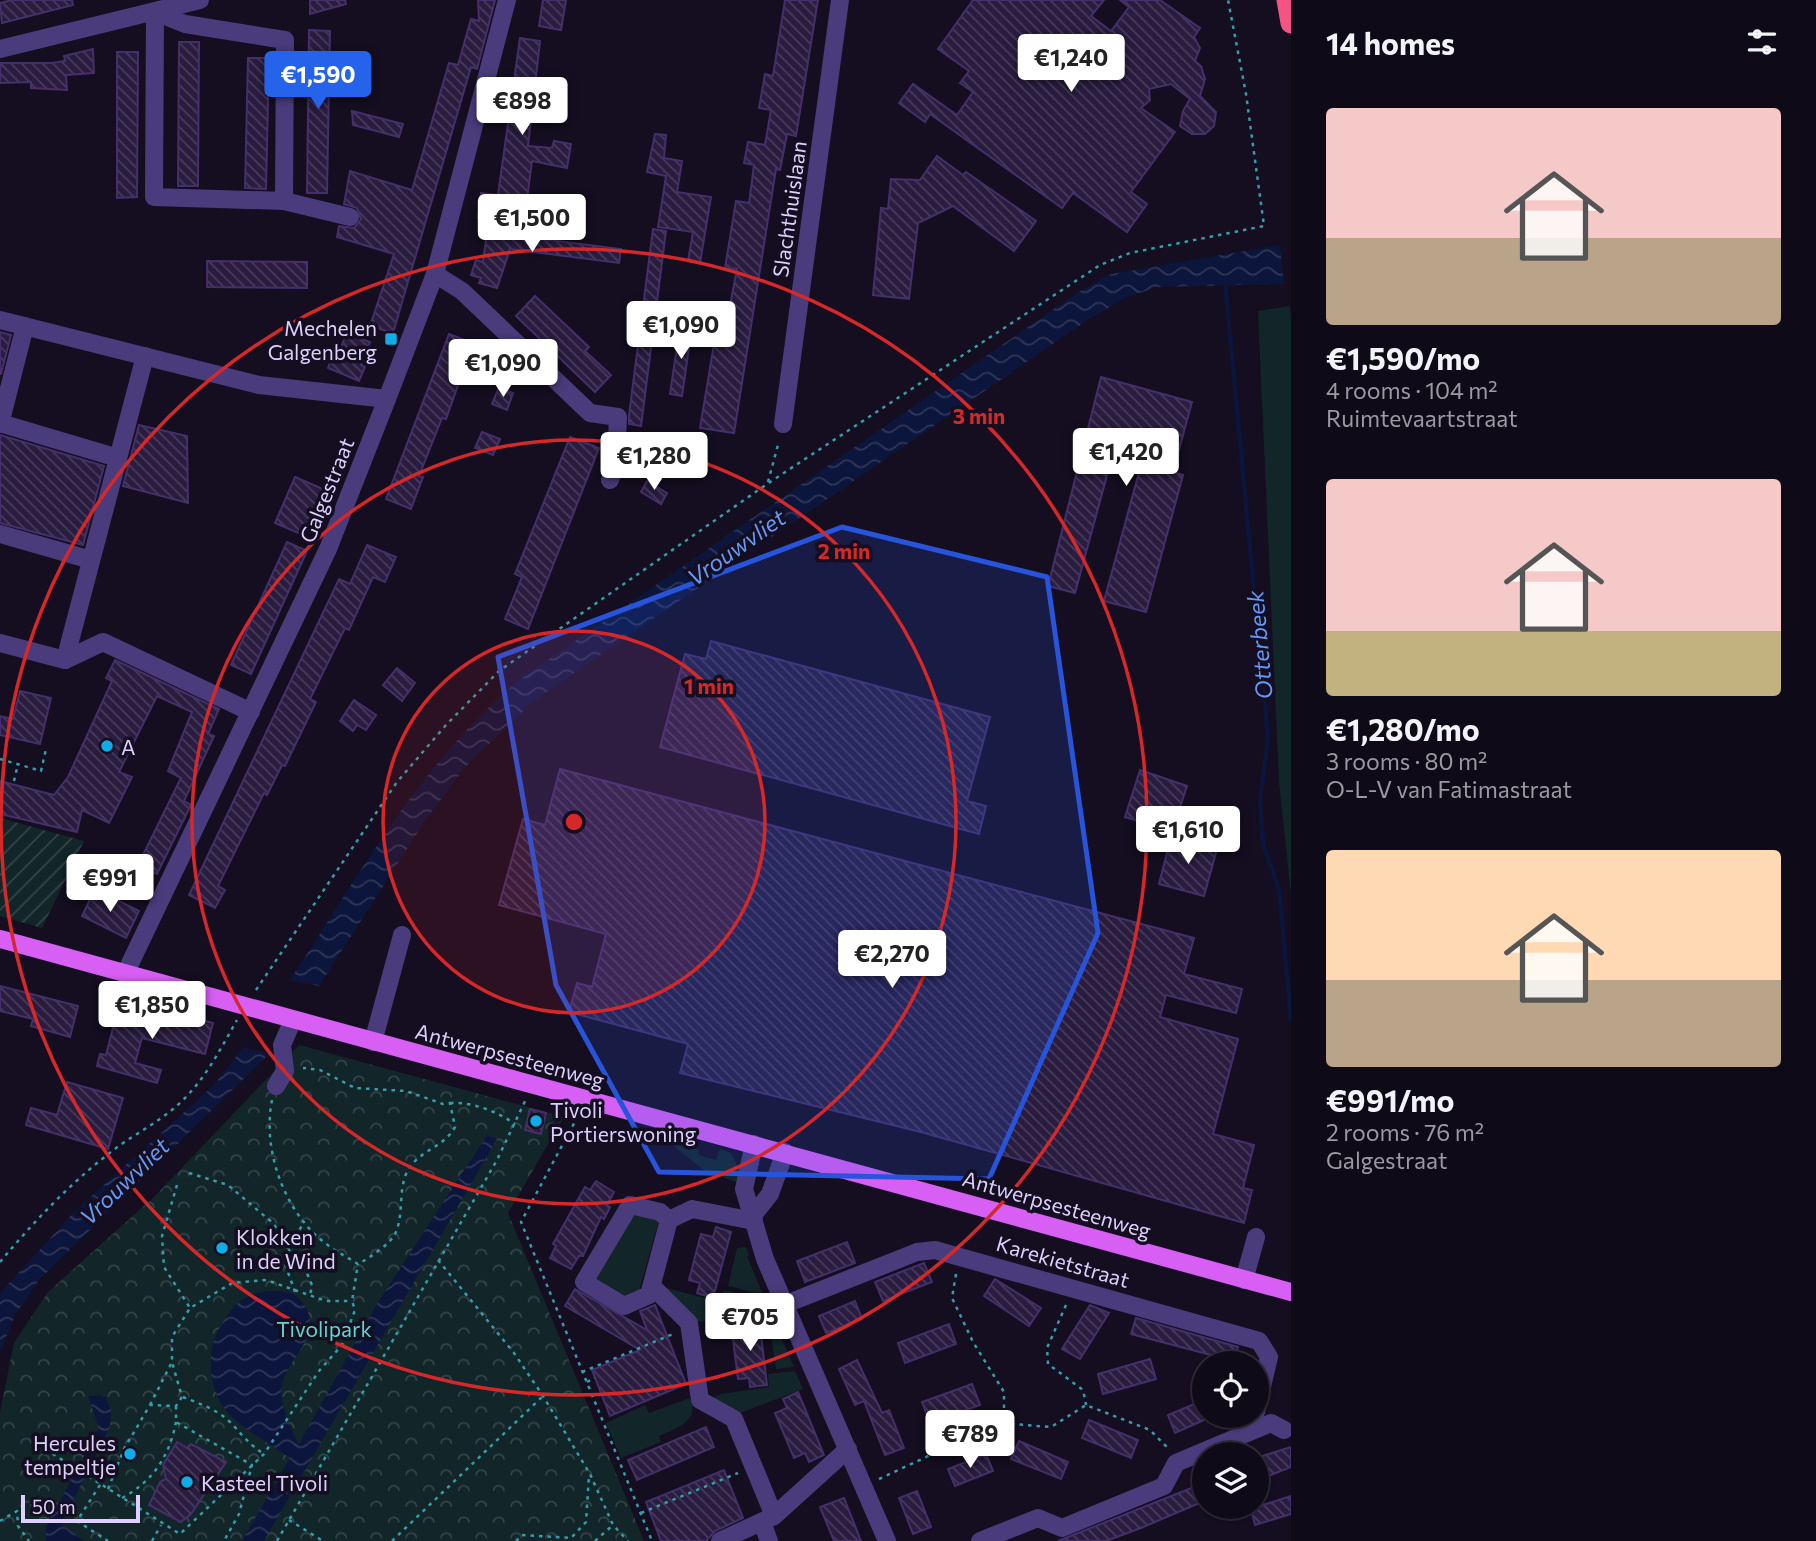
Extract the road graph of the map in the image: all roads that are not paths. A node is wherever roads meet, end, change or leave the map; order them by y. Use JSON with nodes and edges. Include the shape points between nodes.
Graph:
{"nodes":[{"id":1,"x":200,"y":0,"type":"edge"},
{"id":2,"x":507,"y":0,"type":"edge"},
{"id":3,"x":840,"y":0,"type":"edge"},
{"id":4,"x":1286,"y":0,"type":"edge"},
{"id":5,"x":155,"y":12,"type":"junction"},
{"id":6,"x":1291,"y":23,"type":"edge"},
{"id":7,"x":0,"y":49,"type":"edge"},
{"id":8,"x":284,"y":201,"type":"junction"},
{"id":9,"x":350,"y":217,"type":"dead end"},
{"id":10,"x":435,"y":274,"type":"junction"},
{"id":11,"x":0,"y":320,"type":"edge"},
{"id":12,"x":25,"y":326,"type":"junction"},
{"id":13,"x":145,"y":356,"type":"junction"},
{"id":14,"x":387,"y":399,"type":"junction"},
{"id":15,"x":0,"y":423,"type":"edge"},
{"id":16,"x":783,"y":424,"type":"road end"},
{"id":17,"x":118,"y":458,"type":"junction"},
{"id":18,"x":610,"y":480,"type":"dead end"},
{"id":19,"x":0,"y":534,"type":"edge"},
{"id":20,"x":91,"y":560,"type":"junction"},
{"id":21,"x":0,"y":643,"type":"edge"},
{"id":22,"x":65,"y":660,"type":"junction"},
{"id":23,"x":251,"y":712,"type":"junction"},
{"id":24,"x":402,"y":935,"type":"dead end"},
{"id":25,"x":0,"y":939,"type":"edge"},
{"id":26,"x":125,"y":974,"type":"junction"},
{"id":27,"x":293,"y":1020,"type":"junction"},
{"id":28,"x":373,"y":1042,"type":"junction"},
{"id":29,"x":280,"y":1078,"type":"road end"},
{"id":30,"x":754,"y":1144,"type":"junction"},
{"id":31,"x":785,"y":1152,"type":"junction"},
{"id":32,"x":754,"y":1217,"type":"junction"},
{"id":33,"x":669,"y":1220,"type":"junction"},
{"id":34,"x":1256,"y":1237,"type":"dead end"},
{"id":35,"x":1244,"y":1280,"type":"junction"},
{"id":36,"x":652,"y":1286,"type":"junction"},
{"id":37,"x":1291,"y":1292,"type":"edge"},
{"id":38,"x":786,"y":1304,"type":"junction"},
{"id":39,"x":1265,"y":1351,"type":"edge"},
{"id":40,"x":1269,"y":1423,"type":"edge"},
{"id":41,"x":1240,"y":1428,"type":"edge"},
{"id":42,"x":1284,"y":1430,"type":"dead end"},
{"id":43,"x":848,"y":1449,"type":"junction"},
{"id":44,"x":768,"y":1519,"type":"junction"},
{"id":45,"x":720,"y":1541,"type":"edge"},
{"id":46,"x":769,"y":1541,"type":"edge"},
{"id":47,"x":887,"y":1541,"type":"edge"},
{"id":48,"x":980,"y":1541,"type":"edge"}],
"edges":[{"from":1,"to":5,"type":"street"},
{"from":2,"to":10,"type":"street","name":"Galgestraat"},
{"from":3,"to":16,"type":"street","name":"Slachthuislaan"},
{"from":4,"to":6,"type":"highway"},
{"from":5,"to":7,"type":"street"},
{"from":5,"to":8,"type":"street","via":[[185,24],[285,40]]},
{"from":5,"to":8,"type":"street","via":[[154,197]]},
{"from":8,"to":9,"type":"street"},
{"from":10,"to":14,"type":"street","name":"Galgestraat"},
{"from":10,"to":18,"type":"street","via":[[462,292],[590,413],[618,417],[616,463]]},
{"from":11,"to":12,"type":"street"},
{"from":12,"to":13,"type":"street"},
{"from":12,"to":15,"type":"street"},
{"from":13,"to":14,"type":"street","via":[[259,385]]},
{"from":13,"to":17,"type":"street"},
{"from":14,"to":23,"type":"street","name":"Galgestraat","via":[[328,549]]},
{"from":15,"to":17,"type":"street"},
{"from":17,"to":20,"type":"street"},
{"from":19,"to":20,"type":"street"},
{"from":20,"to":22,"type":"street"},
{"from":21,"to":22,"type":"street"},
{"from":22,"to":23,"type":"street","via":[[103,642]]},
{"from":23,"to":26,"type":"street","name":"Galgestraat"},
{"from":24,"to":28,"type":"street"},
{"from":25,"to":26,"type":"main road","name":"Antwerpsesteenweg"},
{"from":26,"to":27,"type":"main road","name":"Antwerpsesteenweg"},
{"from":27,"to":28,"type":"main road","name":"Antwerpsesteenweg"},
{"from":27,"to":29,"type":"street","via":[[282,1045]]},
{"from":28,"to":30,"type":"main road","name":"Antwerpsesteenweg"},
{"from":30,"to":31,"type":"main road","name":"Antwerpsesteenweg"},
{"from":30,"to":32,"type":"street","via":[[744,1189]]},
{"from":31,"to":32,"type":"street","via":[[770,1194]]},
{"from":31,"to":35,"type":"main road","name":"Antwerpsesteenweg"},
{"from":32,"to":33,"type":"street","via":[[692,1209]]},
{"from":32,"to":38,"type":"street","via":[[765,1259]]},
{"from":33,"to":36,"type":"street"},
{"from":33,"to":36,"type":"street","via":[[660,1212],[629,1205],[584,1282],[624,1306],[649,1295]]},
{"from":34,"to":35,"type":"street"},
{"from":35,"to":37,"type":"main road","name":"Antwerpsesteenweg"},
{"from":36,"to":44,"type":"street","via":[[689,1323],[700,1399],[734,1419],[754,1466]]},
{"from":38,"to":39,"type":"street","name":"Karekietstraat","via":[[927,1249],[1259,1341]]},
{"from":38,"to":43,"type":"street"},
{"from":40,"to":42,"type":"street"},
{"from":41,"to":48,"type":"street","via":[[1176,1463],[1164,1486],[1062,1528],[1038,1518]]},
{"from":43,"to":44,"type":"street"},
{"from":43,"to":47,"type":"street"},
{"from":44,"to":45,"type":"street"},
{"from":44,"to":46,"type":"street"}]}
